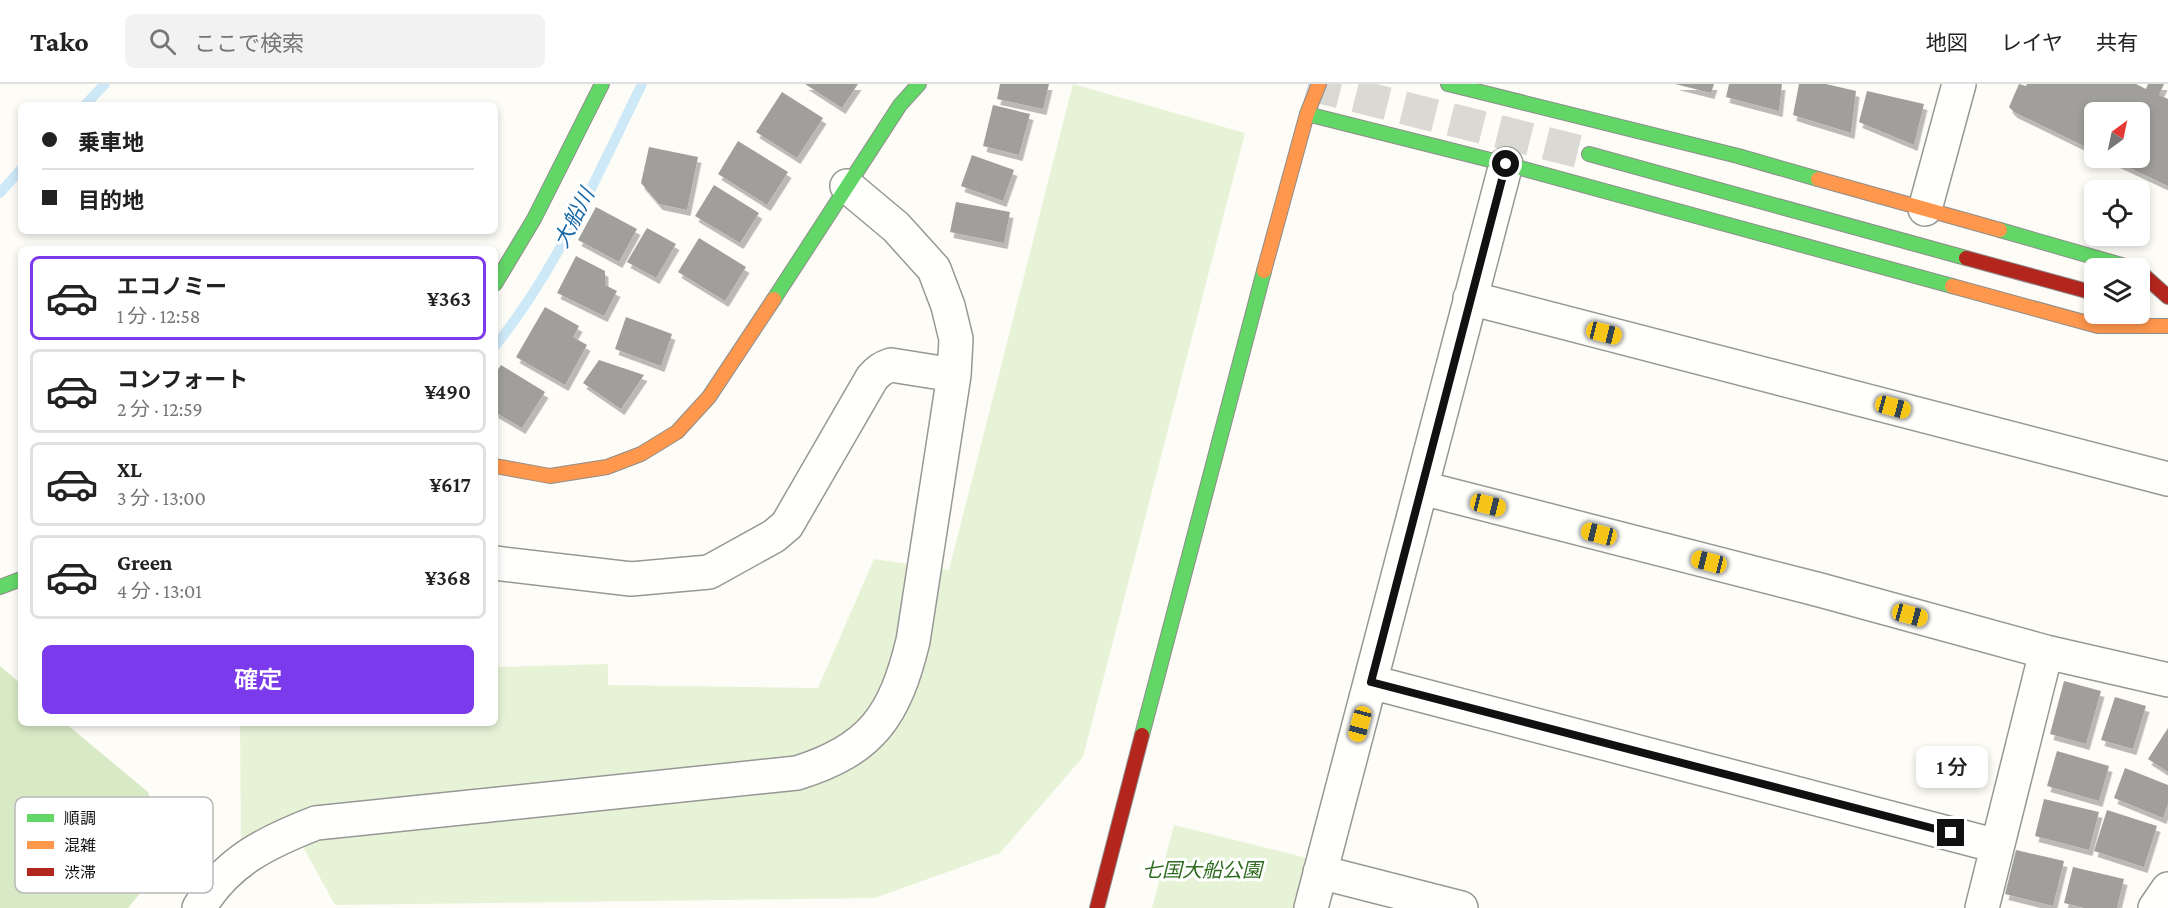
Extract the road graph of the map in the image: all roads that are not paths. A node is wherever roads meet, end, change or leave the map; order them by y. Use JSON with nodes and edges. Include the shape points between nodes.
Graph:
{"nodes":[{"id":1,"x":602,"y":84,"type":"edge"},
{"id":2,"x":919,"y":84,"type":"edge"},
{"id":3,"x":1319,"y":84,"type":"edge"},
{"id":4,"x":1448,"y":84,"type":"edge"},
{"id":5,"x":1959,"y":84,"type":"edge"},
{"id":6,"x":1307,"y":114,"type":"junction"},
{"id":7,"x":1589,"y":154,"type":"tunnel mouth"},
{"id":8,"x":1506,"y":164,"type":"junction"},
{"id":9,"x":847,"y":186,"type":"junction"},
{"id":10,"x":1925,"y":209,"type":"junction"},
{"id":11,"x":2097,"y":258,"type":"edge"},
{"id":12,"x":498,"y":279,"type":"edge"},
{"id":13,"x":2150,"y":281,"type":"edge"},
{"id":14,"x":2084,"y":290,"type":"edge"},
{"id":15,"x":2168,"y":297,"type":"edge"},
{"id":16,"x":1470,"y":298,"type":"junction"},
{"id":17,"x":2168,"y":326,"type":"edge"},
{"id":18,"x":954,"y":375,"type":"junction"},
{"id":19,"x":498,"y":467,"type":"edge"},
{"id":20,"x":2168,"y":479,"type":"edge"},
{"id":21,"x":1422,"y":488,"type":"junction"},
{"id":22,"x":498,"y":563,"type":"edge"},
{"id":23,"x":18,"y":580,"type":"edge"},
{"id":24,"x":0,"y":587,"type":"edge"},
{"id":25,"x":2046,"y":652,"type":"junction"},
{"id":26,"x":2168,"y":680,"type":"edge"},
{"id":27,"x":1371,"y":682,"type":"junction"},
{"id":28,"x":1997,"y":846,"type":"junction"},
{"id":29,"x":1320,"y":872,"type":"junction"},
{"id":30,"x":2168,"y":889,"type":"edge"},
{"id":31,"x":213,"y":890,"type":"edge"},
{"id":32,"x":211,"y":893,"type":"edge"},
{"id":33,"x":199,"y":908,"type":"edge"},
{"id":34,"x":1097,"y":908,"type":"edge"},
{"id":35,"x":1311,"y":908,"type":"edge"},
{"id":36,"x":1461,"y":908,"type":"edge"},
{"id":37,"x":1982,"y":908,"type":"edge"},
{"id":38,"x":2155,"y":908,"type":"edge"}],
"edges":[{"from":1,"to":12,"type":"street","via":[[534,219]]},
{"from":2,"to":9,"type":"street","via":[[900,105]]},
{"from":3,"to":6,"type":"street"},
{"from":4,"to":10,"type":"street","via":[[1738,156]]},
{"from":5,"to":10,"type":"street"},
{"from":6,"to":8,"type":"street"},
{"from":6,"to":34,"type":"street"},
{"from":7,"to":14,"type":"street"},
{"from":8,"to":16,"type":"street"},
{"from":8,"to":17,"type":"street","via":[[2098,326]]},
{"from":9,"to":18,"type":"street","via":[[896,227],[934,269],[956,339]]},
{"from":9,"to":19,"type":"street","via":[[709,397],[677,432],[642,454],[607,467],[550,476]]},
{"from":10,"to":11,"type":"street"},
{"from":13,"to":15,"type":"street"},
{"from":16,"to":20,"type":"street"},
{"from":16,"to":21,"type":"street"},
{"from":18,"to":22,"type":"street","via":[[883,367],[872,378],[787,525],[709,572],[631,579]]},
{"from":18,"to":31,"type":"street","via":[[913,641],[893,703],[879,725],[860,742],[818,767],[797,773],[316,823],[253,852],[229,870]]},
{"from":21,"to":25,"type":"street"},
{"from":21,"to":27,"type":"street"},
{"from":23,"to":24,"type":"street"},
{"from":25,"to":26,"type":"street"},
{"from":25,"to":28,"type":"street"},
{"from":27,"to":28,"type":"street"},
{"from":27,"to":29,"type":"street"},
{"from":28,"to":37,"type":"street"},
{"from":29,"to":35,"type":"street"},
{"from":29,"to":36,"type":"street"},
{"from":30,"to":38,"type":"street"},
{"from":32,"to":33,"type":"street"}]}
